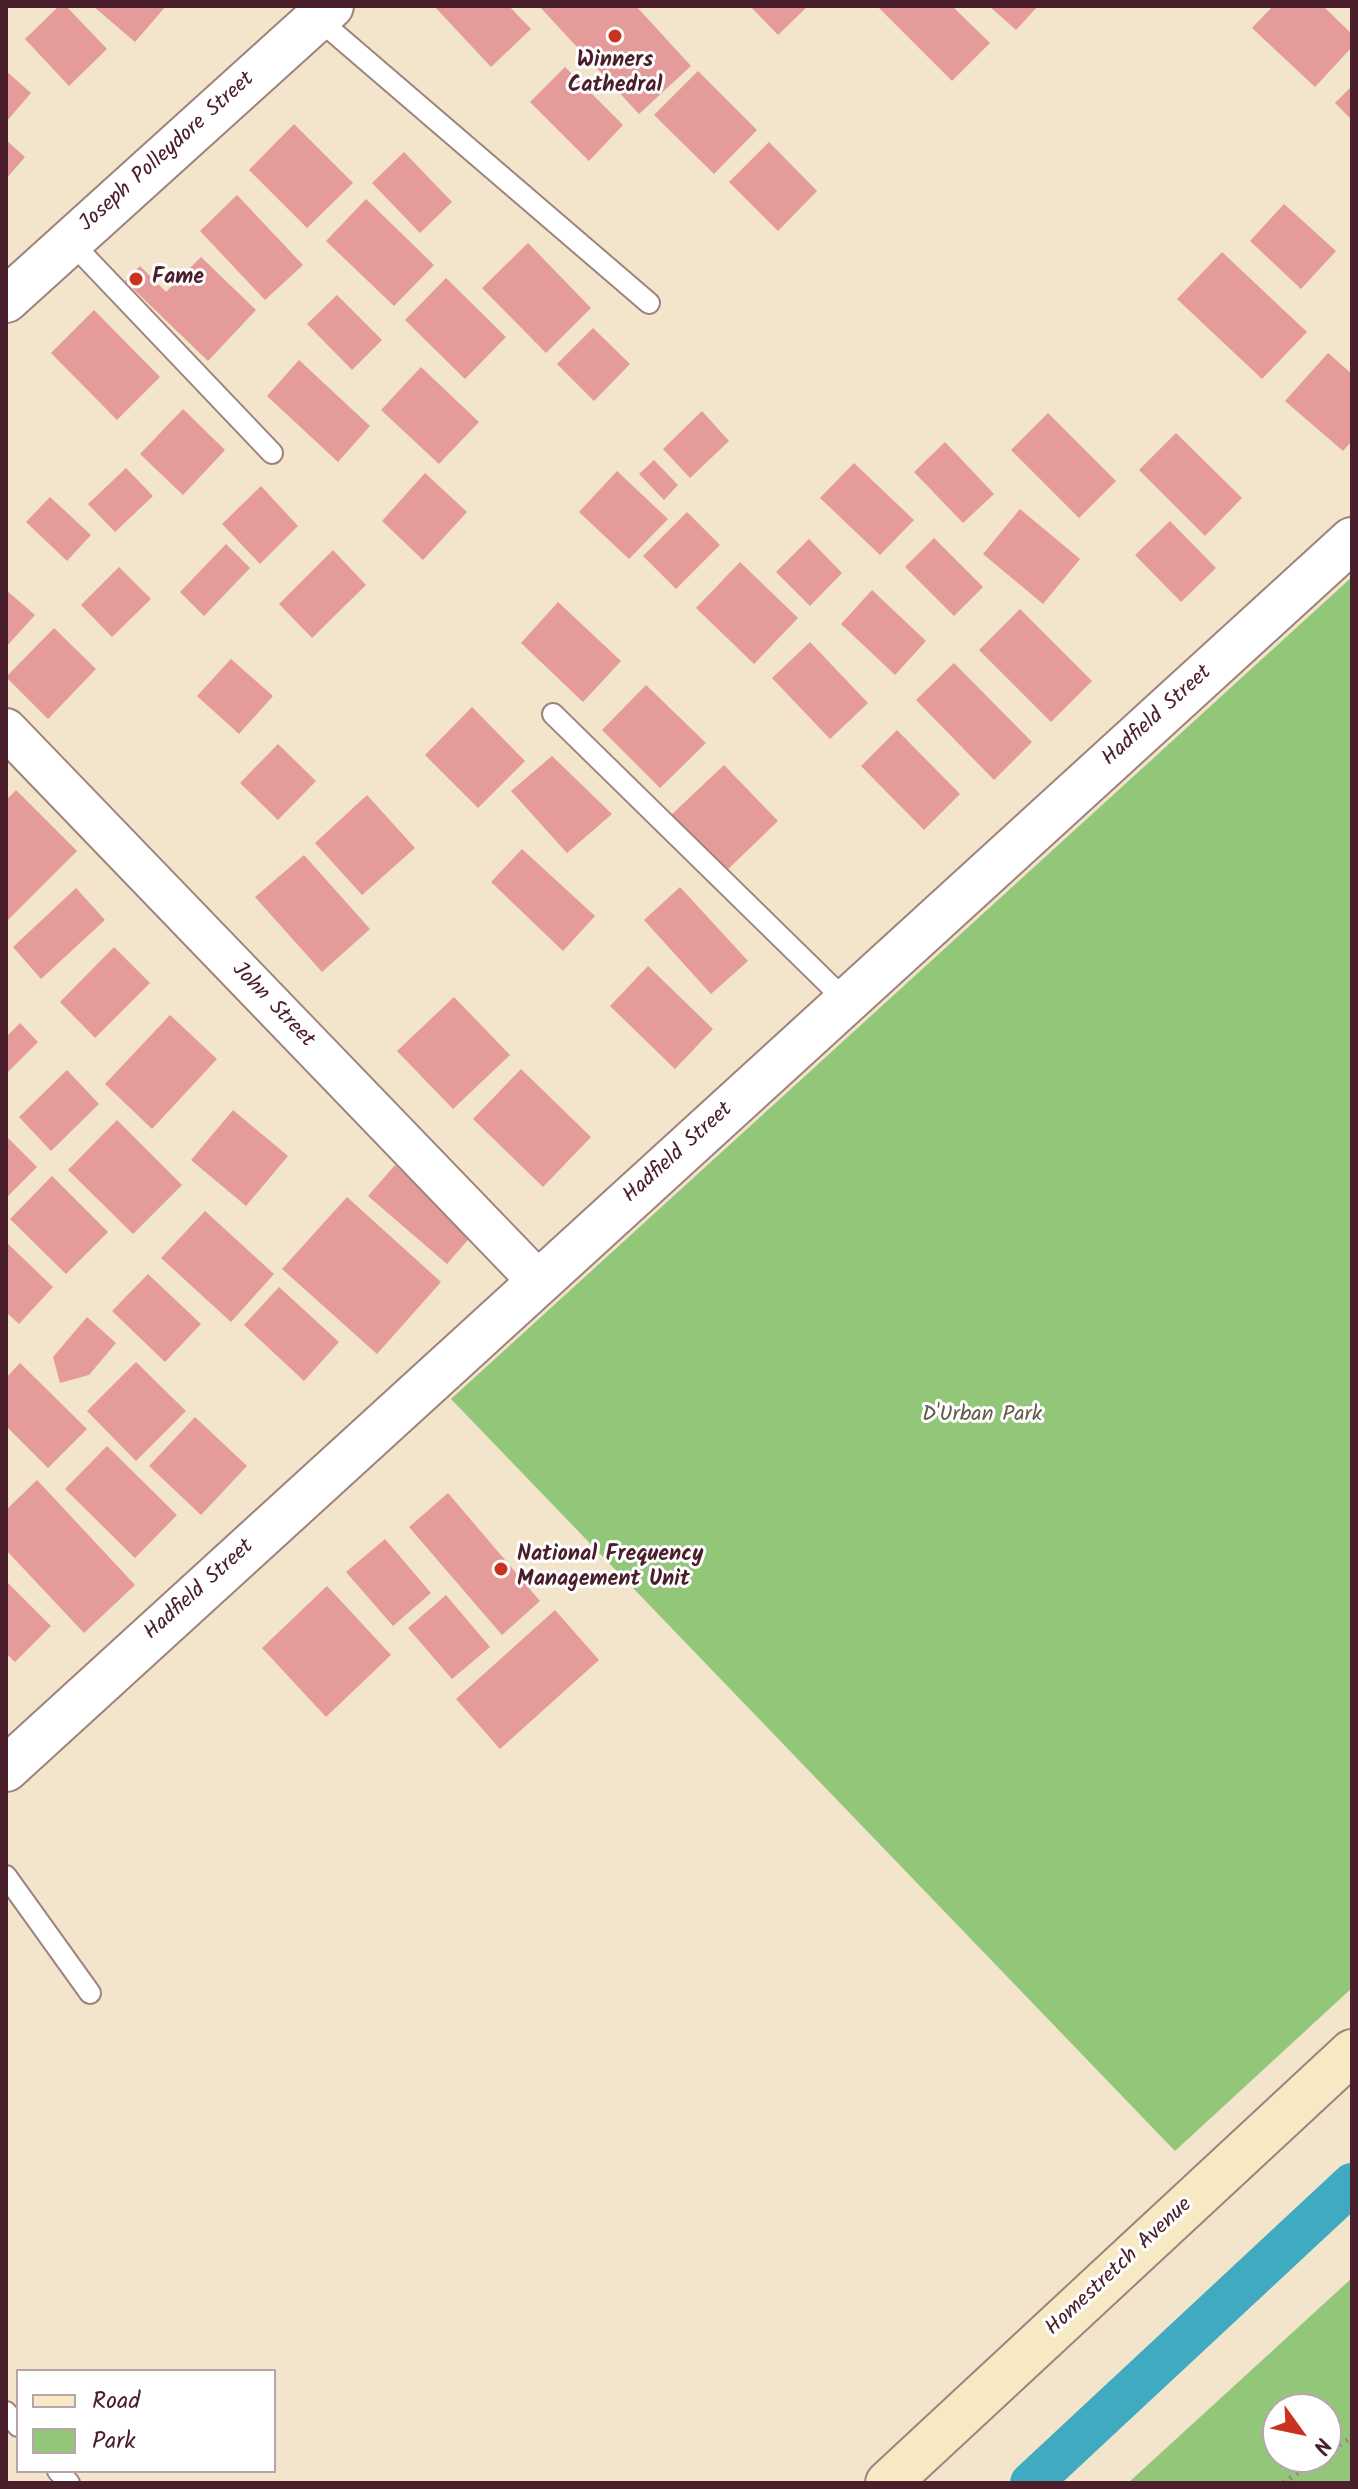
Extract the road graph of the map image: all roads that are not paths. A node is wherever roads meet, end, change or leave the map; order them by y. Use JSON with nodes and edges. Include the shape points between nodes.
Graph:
{"nodes":[{"id":1,"x":324,"y":12,"type":"edge"},
{"id":2,"x":71,"y":242,"type":"junction"},
{"id":3,"x":6,"y":300,"type":"edge"},
{"id":4,"x":649,"y":303,"type":"dead end"},
{"id":5,"x":272,"y":453,"type":"dead end"},
{"id":6,"x":1352,"y":540,"type":"edge"},
{"id":7,"x":553,"y":714,"type":"dead end"},
{"id":8,"x":6,"y":729,"type":"edge"},
{"id":9,"x":846,"y":1001,"type":"junction"},
{"id":10,"x":539,"y":1282,"type":"junction"},
{"id":11,"x":6,"y":1769,"type":"edge"},
{"id":12,"x":6,"y":1876,"type":"edge"},
{"id":13,"x":90,"y":1993,"type":"dead end"},
{"id":14,"x":1352,"y":2052,"type":"edge"},
{"id":15,"x":888,"y":2483,"type":"edge"}],
"edges":[{"from":1,"to":2,"type":"street","name":"Joseph Polleydore Street"},
{"from":1,"to":4,"type":"lane"},
{"from":2,"to":3,"type":"street","name":"Joseph Polleydore Street"},
{"from":2,"to":5,"type":"lane"},
{"from":6,"to":9,"type":"street","name":"Hadfield Street"},
{"from":7,"to":9,"type":"lane"},
{"from":8,"to":10,"type":"street","name":"John Street"},
{"from":9,"to":10,"type":"street","name":"Hadfield Street"},
{"from":10,"to":11,"type":"street","name":"Hadfield Street"},
{"from":12,"to":13,"type":"lane"},
{"from":14,"to":15,"type":"main road","name":"Homestretch Avenue"}]}
